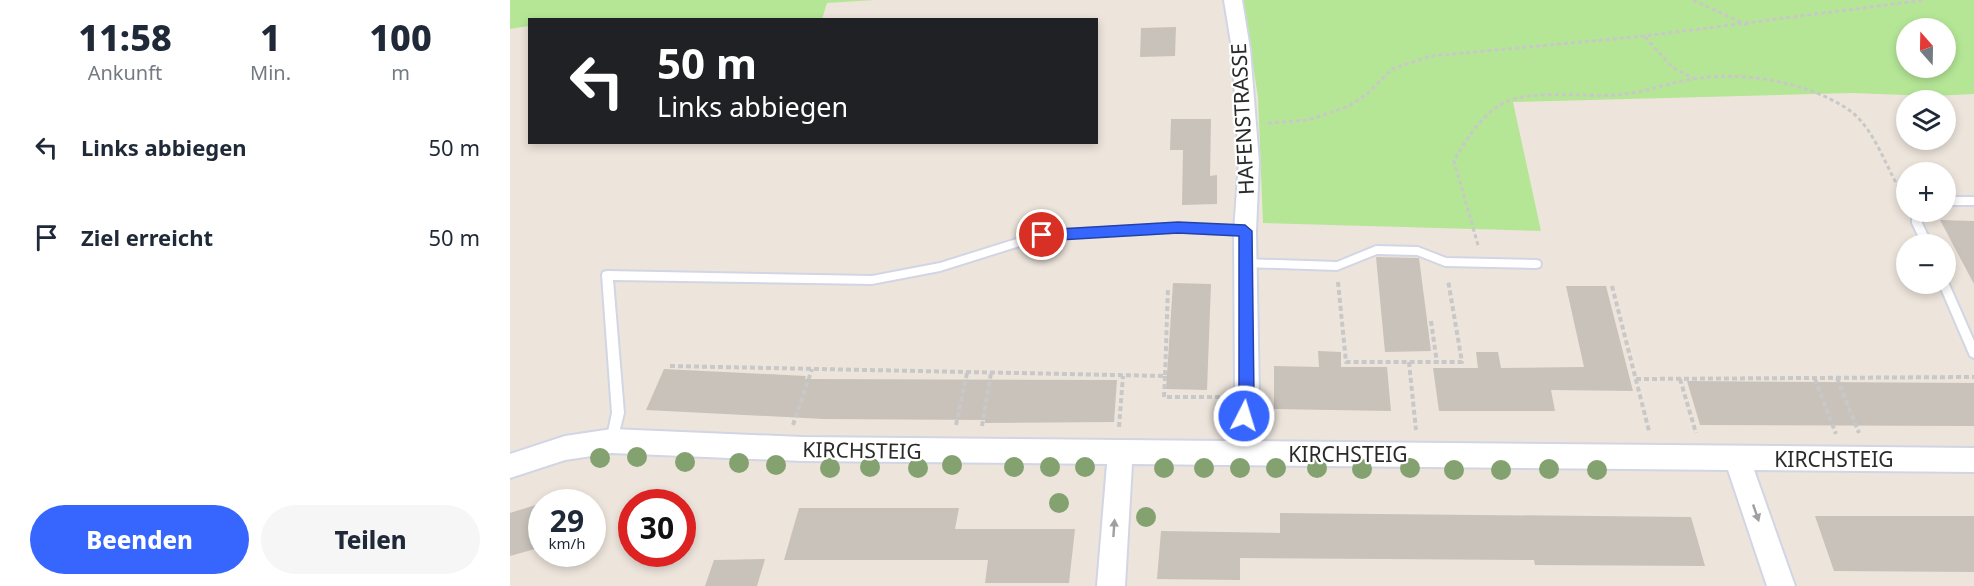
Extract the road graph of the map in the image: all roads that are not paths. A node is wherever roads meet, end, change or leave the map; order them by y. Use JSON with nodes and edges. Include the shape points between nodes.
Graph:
{"nodes":[{"id":1,"x":1233,"y":0,"type":"edge"},
{"id":2,"x":1956,"y":201,"type":"edge"},
{"id":3,"x":1974,"y":201,"type":"edge"},
{"id":4,"x":1245,"y":231,"type":"junction"},
{"id":5,"x":1245,"y":263,"type":"junction"},
{"id":6,"x":1536,"y":264,"type":"dead end"},
{"id":7,"x":1948,"y":294,"type":"edge"},
{"id":8,"x":1974,"y":353,"type":"edge"},
{"id":9,"x":612,"y":441,"type":"junction"},
{"id":10,"x":1120,"y":453,"type":"junction"},
{"id":11,"x":1238,"y":454,"type":"junction"},
{"id":12,"x":1737,"y":458,"type":"junction"},
{"id":13,"x":1974,"y":460,"type":"edge"},
{"id":14,"x":510,"y":466,"type":"edge"},
{"id":15,"x":1111,"y":586,"type":"edge"},
{"id":16,"x":1781,"y":586,"type":"edge"}],
"edges":[{"from":1,"to":4,"type":"street","name":"HAFENSTRASSE","via":[[1247,122]]},
{"from":2,"to":3,"type":"lane"},
{"from":4,"to":5,"type":"street","name":"HAFENSTRASSE"},
{"from":4,"to":9,"type":"lane","via":[[1178,228],[1042,235],[940,267],[872,280],[607,275],[618,413]]},
{"from":5,"to":6,"type":"lane","via":[[1337,266],[1376,250],[1418,251],[1445,262]]},
{"from":5,"to":11,"type":"street","name":"HAFENSTRASSE","via":[[1247,397]]},
{"from":7,"to":8,"type":"lane"},
{"from":9,"to":10,"type":"street","name":"KIRCHSTEIG","via":[[785,449]]},
{"from":9,"to":14,"type":"street","name":"KIRCHSTEIG","via":[[565,448]]},
{"from":10,"to":11,"type":"street","name":"KIRCHSTEIG"},
{"from":15,"to":10,"type":"street","one_way":true},
{"from":11,"to":12,"type":"street","name":"KIRCHSTEIG"},
{"from":12,"to":13,"type":"street","name":"KIRCHSTEIG"},
{"from":12,"to":16,"type":"street","one_way":true}]}
